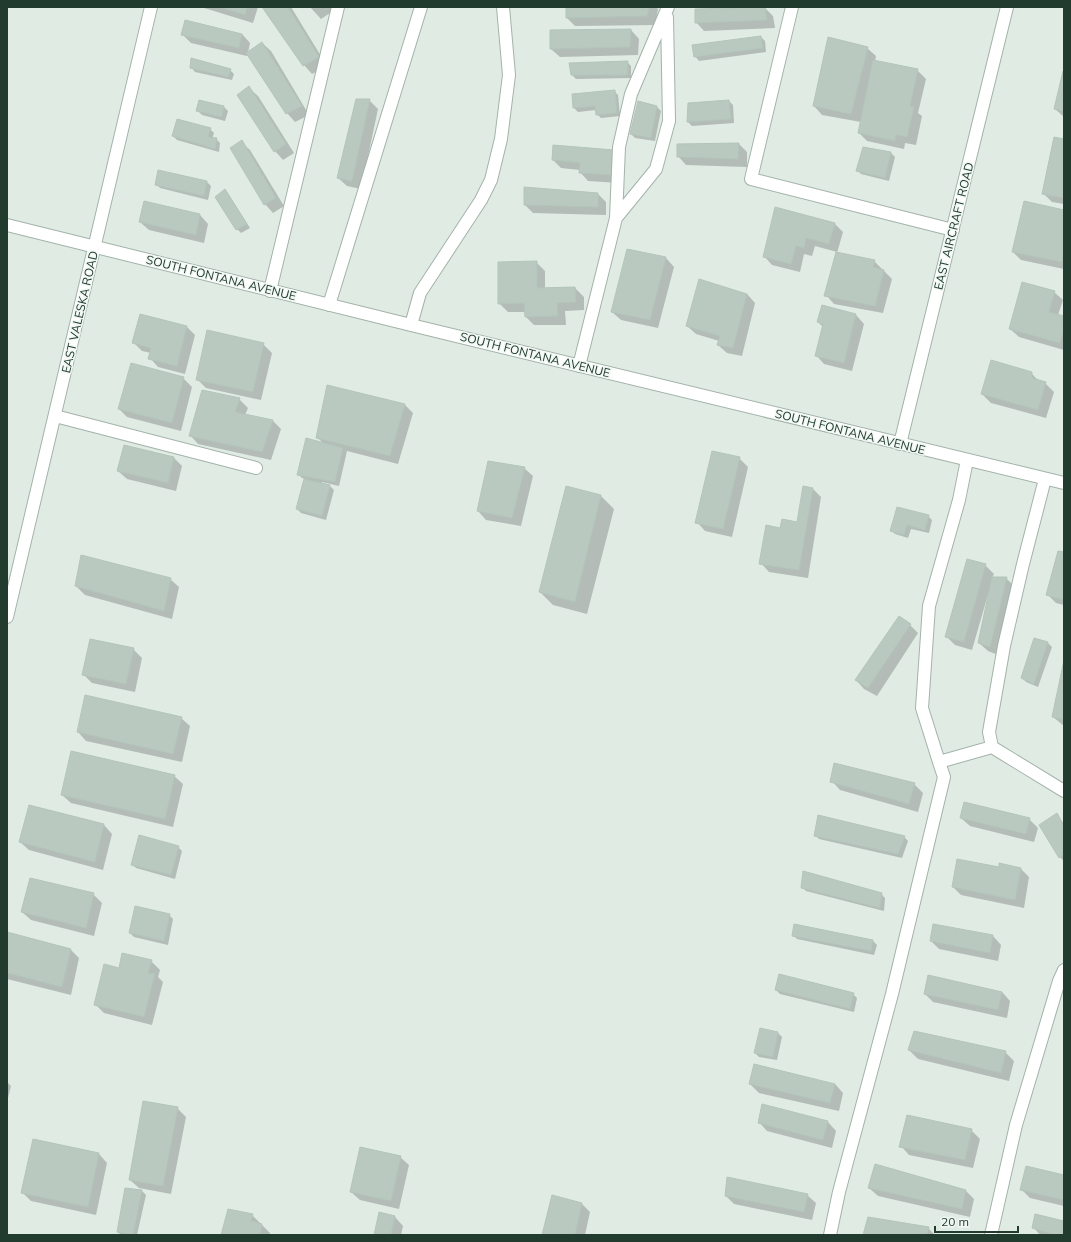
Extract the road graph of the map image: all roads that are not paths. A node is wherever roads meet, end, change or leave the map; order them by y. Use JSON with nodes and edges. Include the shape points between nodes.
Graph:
{"nodes":[{"id":1,"x":151,"y":7,"type":"edge"},
{"id":2,"x":338,"y":7,"type":"edge"},
{"id":3,"x":421,"y":7,"type":"edge"},
{"id":4,"x":503,"y":7,"type":"edge"},
{"id":5,"x":792,"y":7,"type":"edge"},
{"id":6,"x":1006,"y":7,"type":"edge"},
{"id":7,"x":667,"y":9,"type":"edge"},
{"id":8,"x":616,"y":218,"type":"junction"},
{"id":9,"x":7,"y":225,"type":"edge"},
{"id":10,"x":953,"y":230,"type":"junction"},
{"id":11,"x":95,"y":247,"type":"junction"},
{"id":12,"x":270,"y":291,"type":"junction"},
{"id":13,"x":329,"y":305,"type":"junction"},
{"id":14,"x":411,"y":325,"type":"junction"},
{"id":15,"x":579,"y":366,"type":"junction"},
{"id":16,"x":55,"y":416,"type":"junction"},
{"id":17,"x":900,"y":444,"type":"junction"},
{"id":18,"x":967,"y":460,"type":"junction"},
{"id":19,"x":256,"y":468,"type":"dead end"},
{"id":20,"x":1045,"y":479,"type":"junction"},
{"id":21,"x":1064,"y":484,"type":"edge"},
{"id":22,"x":7,"y":617,"type":"edge"},
{"id":23,"x":992,"y":747,"type":"junction"},
{"id":24,"x":939,"y":762,"type":"junction"},
{"id":25,"x":1064,"y":791,"type":"edge"},
{"id":26,"x":1064,"y":970,"type":"edge"},
{"id":27,"x":830,"y":1235,"type":"edge"},
{"id":28,"x":991,"y":1235,"type":"edge"}],
"edges":[{"from":1,"to":11,"type":"street","name":"EAST VALESKA ROAD"},
{"from":2,"to":12,"type":"street"},
{"from":3,"to":13,"type":"street"},
{"from":4,"to":14,"type":"street","via":[[509,75],[501,139],[491,180],[481,200],[420,293]]},
{"from":5,"to":10,"type":"street","via":[[750,179]]},
{"from":6,"to":10,"type":"street","name":"EAST AIRCRAFT ROAD"},
{"from":7,"to":8,"type":"street","via":[[631,94],[619,147]]},
{"from":7,"to":8,"type":"street","via":[[669,121],[656,169]]},
{"from":8,"to":15,"type":"street"},
{"from":9,"to":11,"type":"street","name":"SOUTH FONTANA AVENUE"},
{"from":10,"to":17,"type":"street","name":"EAST AIRCRAFT ROAD"},
{"from":11,"to":12,"type":"street","name":"SOUTH FONTANA AVENUE"},
{"from":11,"to":16,"type":"street","name":"EAST VALESKA ROAD"},
{"from":12,"to":13,"type":"street","name":"SOUTH FONTANA AVENUE"},
{"from":13,"to":14,"type":"street","name":"SOUTH FONTANA AVENUE"},
{"from":14,"to":15,"type":"street","name":"SOUTH FONTANA AVENUE"},
{"from":15,"to":17,"type":"street","name":"SOUTH FONTANA AVENUE"},
{"from":16,"to":19,"type":"street"},
{"from":16,"to":22,"type":"street","name":"EAST VALESKA ROAD"},
{"from":17,"to":18,"type":"street","name":"SOUTH FONTANA AVENUE"},
{"from":18,"to":20,"type":"street","name":"SOUTH FONTANA AVENUE"},
{"from":18,"to":24,"type":"street","via":[[959,500],[929,606],[922,708]]},
{"from":20,"to":21,"type":"street","name":"SOUTH FONTANA AVENUE"},
{"from":20,"to":23,"type":"street","via":[[1004,646],[990,732]]},
{"from":23,"to":24,"type":"street"},
{"from":23,"to":25,"type":"street"},
{"from":24,"to":27,"type":"street","via":[[944,777]]},
{"from":26,"to":28,"type":"street","via":[[1016,1125]]}]}
